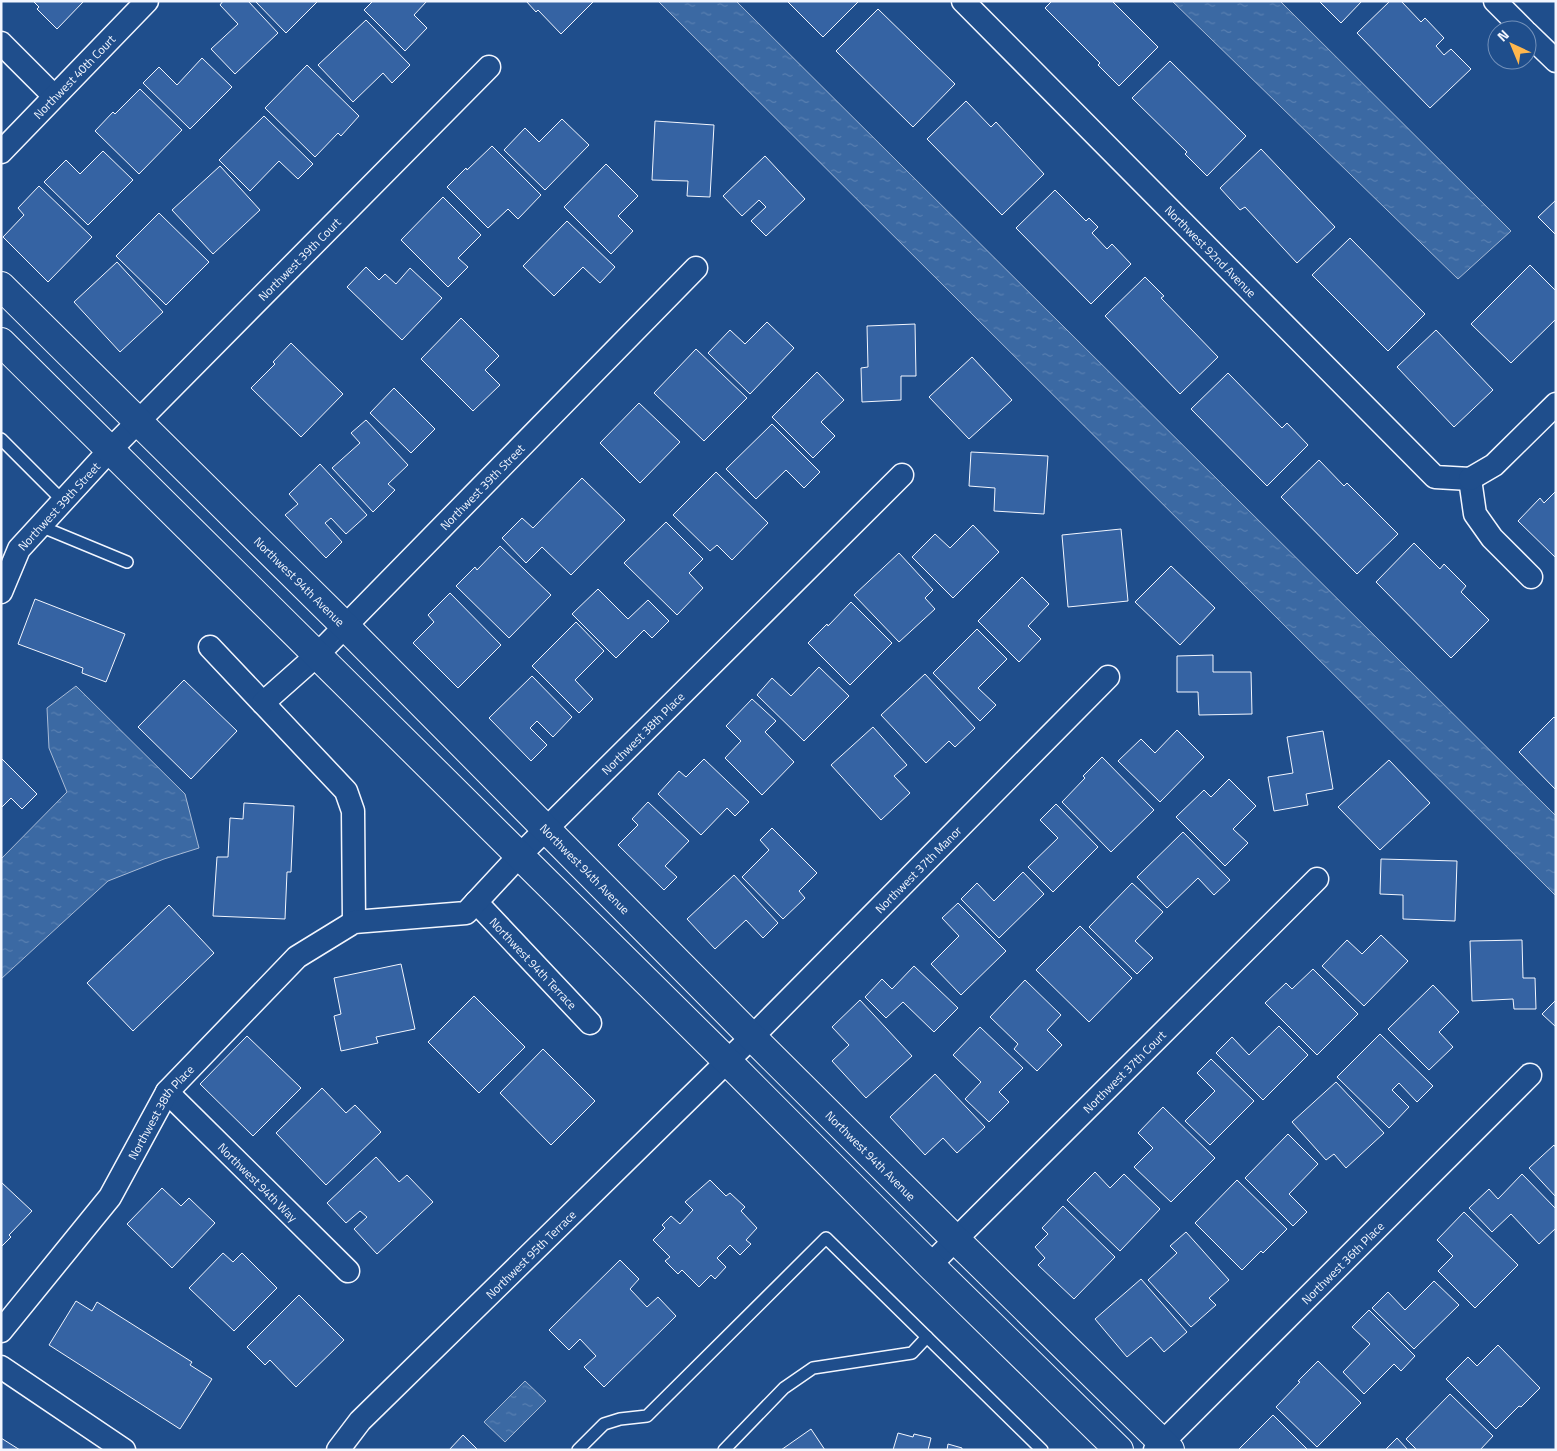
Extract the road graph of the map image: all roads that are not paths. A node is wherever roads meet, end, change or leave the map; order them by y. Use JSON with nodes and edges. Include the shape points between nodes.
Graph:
{"nodes":[{"id":1,"x":147,"y":1,"type":"edge"},
{"id":2,"x":963,"y":1,"type":"edge"},
{"id":3,"x":1495,"y":1,"type":"edge"},
{"id":4,"x":1514,"y":20,"type":"edge"},
{"id":5,"x":1,"y":43,"type":"edge"},
{"id":6,"x":1537,"y":43,"type":"edge"},
{"id":7,"x":1556,"y":61,"type":"edge"},
{"id":8,"x":489,"y":67,"type":"dead end"},
{"id":9,"x":54,"y":96,"type":"junction"},
{"id":10,"x":1,"y":152,"type":"edge"},
{"id":11,"x":696,"y":268,"type":"dead end"},
{"id":12,"x":1,"y":286,"type":"edge"},
{"id":13,"x":1,"y":342,"type":"edge"},
{"id":14,"x":1556,"y":404,"type":"edge"},
{"id":15,"x":138,"y":422,"type":"junction"},
{"id":16,"x":1,"y":439,"type":"edge"},
{"id":17,"x":109,"y":451,"type":"junction"},
{"id":18,"x":902,"y":475,"type":"dead end"},
{"id":19,"x":1470,"y":479,"type":"junction"},
{"id":20,"x":63,"y":501,"type":"junction"},
{"id":21,"x":40,"y":526,"type":"junction"},
{"id":22,"x":126,"y":562,"type":"dead end"},
{"id":23,"x":1531,"y":577,"type":"dead end"},
{"id":24,"x":1,"y":592,"type":"edge"},
{"id":25,"x":345,"y":626,"type":"junction"},
{"id":26,"x":210,"y":647,"type":"dead end"},
{"id":27,"x":316,"y":656,"type":"junction"},
{"id":28,"x":1108,"y":677,"type":"dead end"},
{"id":29,"x":263,"y":703,"type":"junction"},
{"id":30,"x":548,"y":829,"type":"junction"},
{"id":31,"x":519,"y":856,"type":"junction"},
{"id":32,"x":1317,"y":879,"type":"dead end"},
{"id":33,"x":476,"y":902,"type":"junction"},
{"id":34,"x":354,"y":922,"type":"junction"},
{"id":35,"x":590,"y":1023,"type":"dead end"},
{"id":36,"x":752,"y":1036,"type":"junction"},
{"id":37,"x":726,"y":1060,"type":"junction"},
{"id":38,"x":1530,"y":1074,"type":"dead end"},
{"id":39,"x":167,"y":1092,"type":"junction"},
{"id":40,"x":955,"y":1239,"type":"junction"},
{"id":41,"x":930,"y":1265,"type":"junction"},
{"id":42,"x":348,"y":1271,"type":"dead end"},
{"id":43,"x":1,"y":1331,"type":"edge"},
{"id":44,"x":927,"y":1337,"type":"junction"},
{"id":45,"x":1,"y":1367,"type":"edge"},
{"id":46,"x":1163,"y":1447,"type":"edge"},
{"id":47,"x":124,"y":1450,"type":"edge"},
{"id":48,"x":338,"y":1450,"type":"edge"},
{"id":49,"x":578,"y":1450,"type":"edge"},
{"id":50,"x":724,"y":1450,"type":"edge"},
{"id":51,"x":1042,"y":1450,"type":"edge"},
{"id":52,"x":1119,"y":1450,"type":"edge"}],
"edges":[{"from":1,"to":9,"type":"street","name":"Northwest 40th Court"},
{"from":2,"to":19,"type":"street","name":"Northwest 92nd Avenue","via":[[1435,477]]},
{"from":3,"to":4,"type":"street"},
{"from":5,"to":9,"type":"street"},
{"from":6,"to":7,"type":"street"},
{"from":8,"to":15,"type":"street","name":"Northwest 39th Court"},
{"from":9,"to":10,"type":"street","name":"Northwest 40th Court"},
{"from":11,"to":25,"type":"street","name":"Northwest 39th Street"},
{"from":12,"to":15,"type":"street","name":"Northwest 94th Avenue"},
{"from":13,"to":17,"type":"street"},
{"from":14,"to":19,"type":"street","via":[[1494,465]]},
{"from":15,"to":17,"type":"street","name":"Northwest 39th Court"},
{"from":15,"to":25,"type":"street","name":"Northwest 94th Avenue"},
{"from":16,"to":20,"type":"lane"},
{"from":17,"to":20,"type":"street","name":"Northwest 39th Street"},
{"from":17,"to":27,"type":"street"},
{"from":18,"to":30,"type":"street","name":"Northwest 38th Place"},
{"from":19,"to":23,"type":"street","via":[[1475,514],[1492,538]]},
{"from":20,"to":21,"type":"street","name":"Northwest 39th Street"},
{"from":21,"to":22,"type":"lane"},
{"from":21,"to":24,"type":"street","name":"Northwest 39th Street","via":[[19,549]]},
{"from":25,"to":27,"type":"street","name":"Northwest 39th Street"},
{"from":25,"to":30,"type":"street","name":"Northwest 94th Avenue"},
{"from":26,"to":29,"type":"street"},
{"from":27,"to":29,"type":"street","name":"Northwest 39th Street"},
{"from":27,"to":31,"type":"street"},
{"from":28,"to":36,"type":"street","name":"Northwest 37th Manor"},
{"from":29,"to":34,"type":"street","via":[[346,791],[353,811]]},
{"from":30,"to":31,"type":"street","name":"Northwest 38th Place"},
{"from":30,"to":36,"type":"street","name":"Northwest 94th Avenue"},
{"from":31,"to":33,"type":"street","name":"Northwest 38th Place"},
{"from":31,"to":37,"type":"street"},
{"from":32,"to":40,"type":"street","name":"Northwest 37th Court"},
{"from":33,"to":34,"type":"street","name":"Northwest 38th Place","via":[[466,913]]},
{"from":33,"to":35,"type":"street","name":"Northwest 94th Terrace"},
{"from":34,"to":39,"type":"street","name":"Northwest 38th Place","via":[[297,958]]},
{"from":36,"to":37,"type":"street","name":"Northwest 37th Manor"},
{"from":36,"to":40,"type":"street","name":"Northwest 94th Avenue"},
{"from":37,"to":41,"type":"street"},
{"from":37,"to":48,"type":"street","name":"Northwest 95th Terrace","via":[[360,1420]]},
{"from":38,"to":46,"type":"street","name":"Northwest 36th Place"},
{"from":39,"to":42,"type":"street","name":"Northwest 94th Way"},
{"from":39,"to":43,"type":"street","name":"Northwest 38th Place","via":[[110,1197]]},
{"from":40,"to":41,"type":"street","name":"Northwest 37th Court"},
{"from":40,"to":46,"type":"street","name":"Northwest 94th Avenue"},
{"from":41,"to":52,"type":"street"},
{"from":44,"to":49,"type":"lane","via":[[826,1238],[647,1416],[604,1424]]},
{"from":44,"to":50,"type":"lane","via":[[912,1353],[813,1368],[784,1388]]},
{"from":44,"to":51,"type":"lane"},
{"from":45,"to":47,"type":"street"}]}
